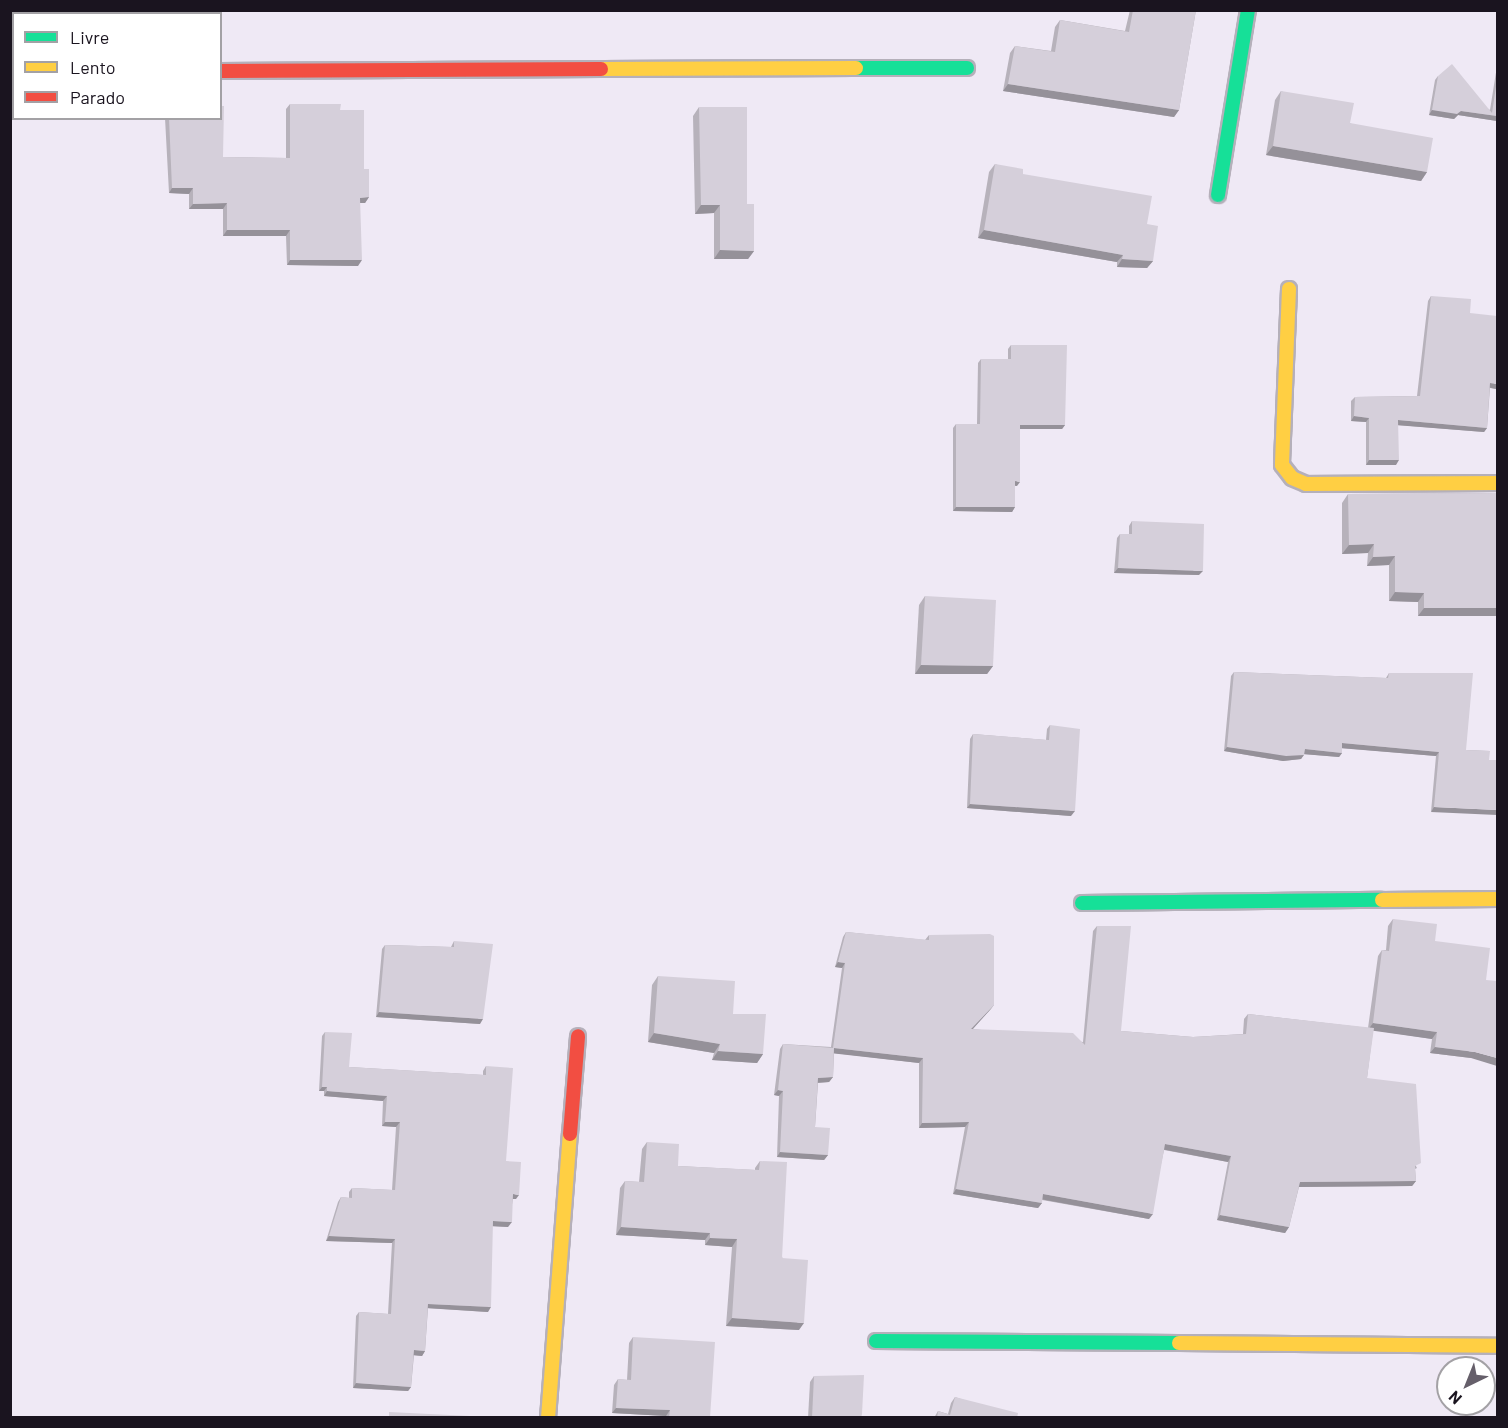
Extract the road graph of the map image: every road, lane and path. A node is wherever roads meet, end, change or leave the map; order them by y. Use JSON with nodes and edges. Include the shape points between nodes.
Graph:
{"nodes":[{"id":1,"x":1248,"y":10,"type":"edge"},
{"id":2,"x":967,"y":68,"type":"dead end"},
{"id":3,"x":222,"y":71,"type":"edge"},
{"id":4,"x":1218,"y":195,"type":"dead end"},
{"id":5,"x":1289,"y":289,"type":"dead end"},
{"id":6,"x":1497,"y":483,"type":"edge"},
{"id":7,"x":1497,"y":899,"type":"edge"},
{"id":8,"x":1082,"y":903,"type":"dead end"},
{"id":9,"x":578,"y":1036,"type":"dead end"},
{"id":10,"x":876,"y":1341,"type":"dead end"},
{"id":11,"x":1497,"y":1346,"type":"edge"},
{"id":12,"x":548,"y":1418,"type":"edge"}],
"edges":[{"from":1,"to":4,"type":"street"},
{"from":2,"to":3,"type":"street"},
{"from":5,"to":6,"type":"street","via":[[1282,465],[1292,478],[1306,484]]},
{"from":7,"to":8,"type":"street"},
{"from":9,"to":12,"type":"street"},
{"from":10,"to":11,"type":"street"}]}
